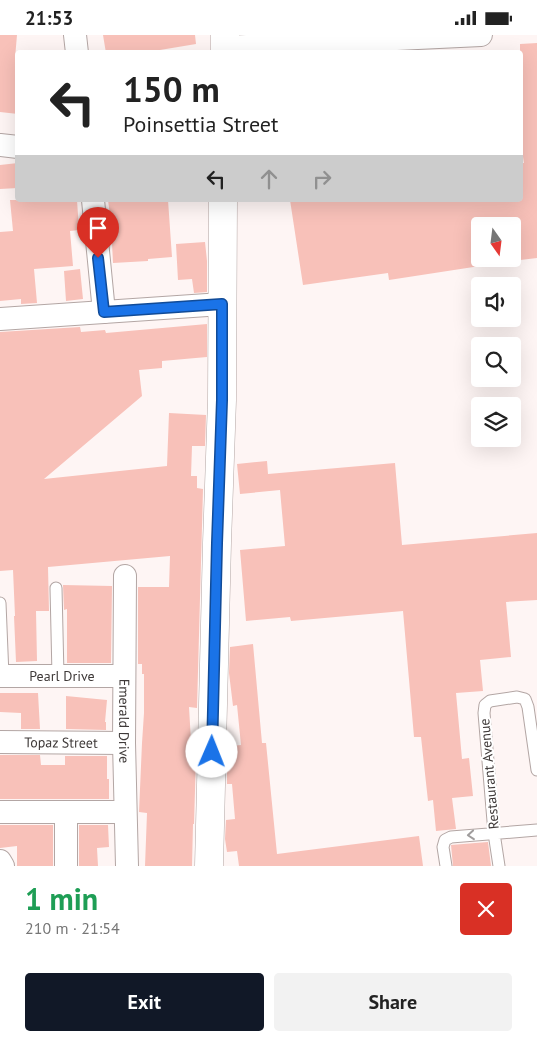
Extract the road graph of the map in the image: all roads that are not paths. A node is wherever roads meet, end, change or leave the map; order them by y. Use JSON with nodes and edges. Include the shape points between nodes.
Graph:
{"nodes":[{"id":1,"x":75,"y":35,"type":"edge"},
{"id":2,"x":481,"y":35,"type":"edge"},
{"id":3,"x":354,"y":38,"type":"edge"},
{"id":4,"x":225,"y":45,"type":"edge"},
{"id":5,"x":77,"y":50,"type":"edge"},
{"id":6,"x":0,"y":145,"type":"edge"},
{"id":7,"x":15,"y":147,"type":"edge"},
{"id":8,"x":93,"y":202,"type":"edge"},
{"id":9,"x":223,"y":202,"type":"edge"},
{"id":10,"x":222,"y":304,"type":"junction"},
{"id":11,"x":104,"y":312,"type":"junction"},
{"id":12,"x":0,"y":319,"type":"edge"},
{"id":13,"x":125,"y":576,"type":"dead end"},
{"id":14,"x":56,"y":588,"type":"dead end"},
{"id":15,"x":0,"y":603,"type":"edge"},
{"id":16,"x":1,"y":676,"type":"edge"},
{"id":17,"x":58,"y":676,"type":"junction"},
{"id":18,"x":124,"y":677,"type":"junction"},
{"id":19,"x":0,"y":742,"type":"edge"},
{"id":20,"x":124,"y":743,"type":"junction"},
{"id":21,"x":537,"y":771,"type":"edge"},
{"id":22,"x":0,"y":812,"type":"edge"},
{"id":23,"x":66,"y":812,"type":"junction"},
{"id":24,"x":125,"y":812,"type":"junction"},
{"id":25,"x":537,"y":830,"type":"edge"},
{"id":26,"x":494,"y":833,"type":"junction"},
{"id":27,"x":0,"y":861,"type":"edge"},
{"id":28,"x":3,"y":866,"type":"edge"},
{"id":29,"x":66,"y":866,"type":"edge"},
{"id":30,"x":127,"y":866,"type":"edge"},
{"id":31,"x":209,"y":866,"type":"edge"},
{"id":32,"x":446,"y":866,"type":"edge"},
{"id":33,"x":499,"y":866,"type":"edge"}],
"edges":[{"from":1,"to":5,"type":"street"},
{"from":2,"to":3,"type":"street"},
{"from":3,"to":4,"type":"street"},
{"from":6,"to":7,"type":"street"},
{"from":8,"to":11,"type":"street"},
{"from":9,"to":10,"type":"street"},
{"from":10,"to":11,"type":"street"},
{"from":10,"to":31,"type":"street"},
{"from":11,"to":12,"type":"street"},
{"from":13,"to":18,"type":"street","name":"Emerald Drive"},
{"from":14,"to":17,"type":"lane"},
{"from":15,"to":16,"type":"lane"},
{"from":16,"to":17,"type":"street","name":"Pearl Drive"},
{"from":17,"to":18,"type":"street","name":"Pearl Drive"},
{"from":18,"to":20,"type":"street","name":"Emerald Drive"},
{"from":19,"to":20,"type":"street","name":"Topaz Street"},
{"from":20,"to":24,"type":"street","name":"Emerald Drive"},
{"from":21,"to":26,"type":"lane","name":"Restaurant Avenue","via":[[525,699],[490,701],[485,705],[484,713]]},
{"from":22,"to":23,"type":"street"},
{"from":23,"to":24,"type":"street"},
{"from":23,"to":29,"type":"street"},
{"from":24,"to":30,"type":"street","name":"Emerald Drive"},
{"from":25,"to":26,"type":"lane"},
{"from":26,"to":32,"type":"lane","one_way":true,"via":[[445,840]]},
{"from":26,"to":33,"type":"lane","name":"Restaurant Avenue"},
{"from":27,"to":28,"type":"street"}]}
